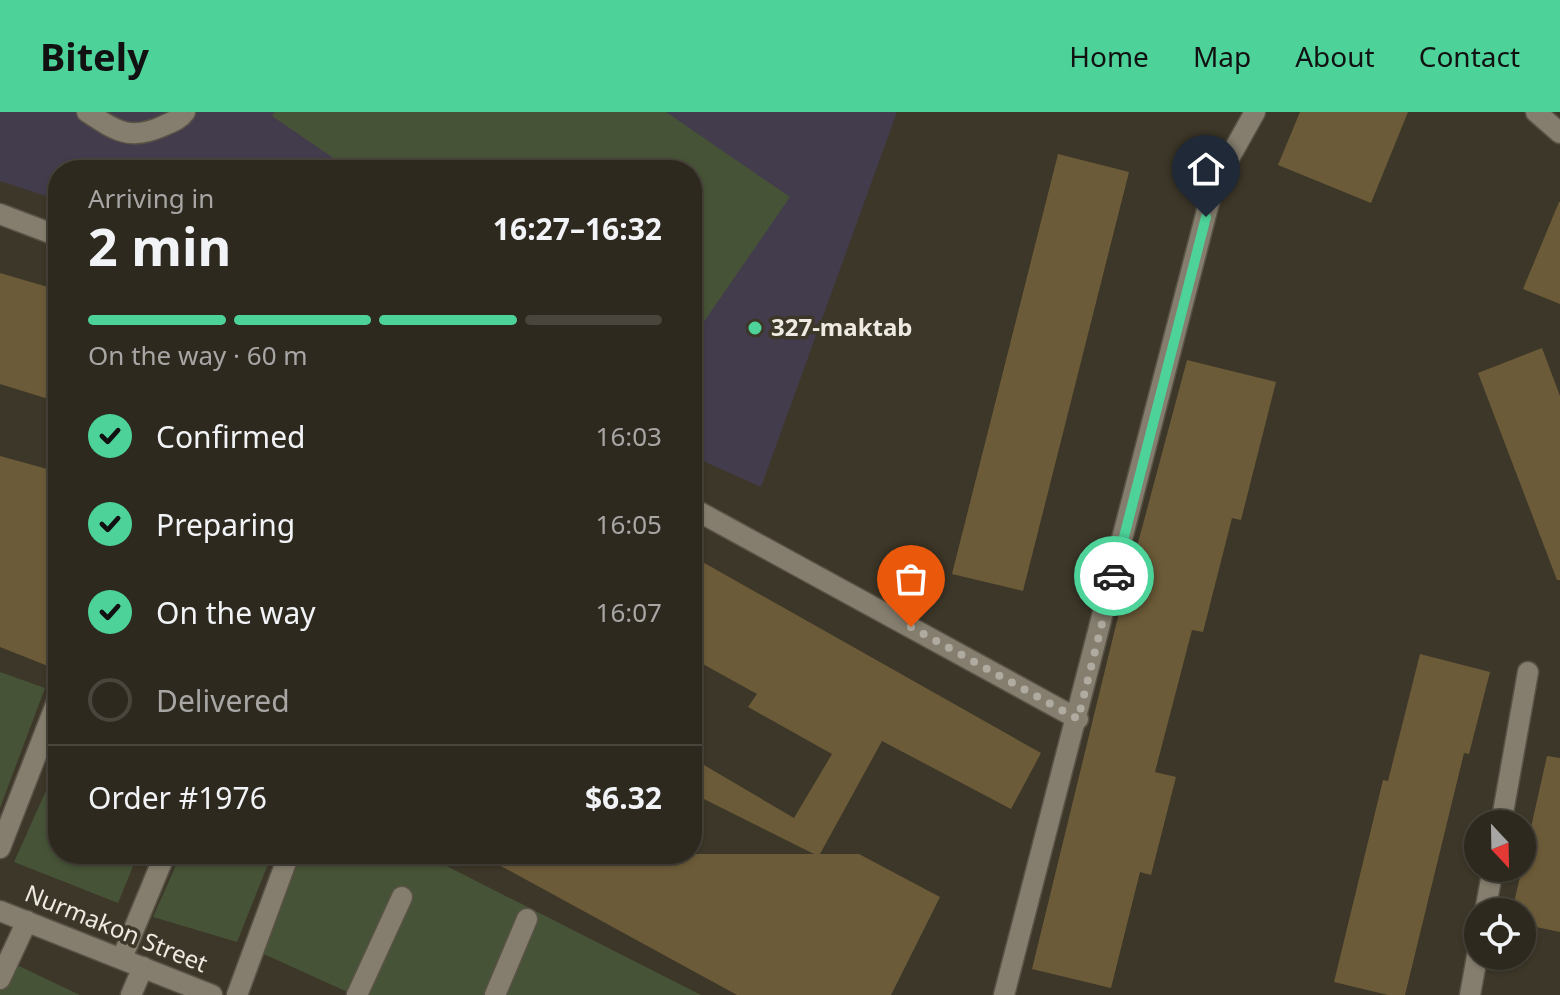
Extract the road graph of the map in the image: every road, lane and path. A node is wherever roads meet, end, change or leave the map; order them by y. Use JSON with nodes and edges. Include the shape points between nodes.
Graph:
{"nodes":[{"id":1,"x":87,"y":112,"type":"edge"},
{"id":2,"x":185,"y":112,"type":"edge"},
{"id":3,"x":1255,"y":112,"type":"edge"},
{"id":4,"x":1536,"y":112,"type":"edge"},
{"id":5,"x":1560,"y":133,"type":"edge"},
{"id":6,"x":0,"y":214,"type":"edge"},
{"id":7,"x":48,"y":232,"type":"edge"},
{"id":8,"x":702,"y":513,"type":"edge"},
{"id":9,"x":1528,"y":672,"type":"dead end"},
{"id":10,"x":1078,"y":719,"type":"junction"},
{"id":11,"x":48,"y":725,"type":"edge"},
{"id":12,"x":1503,"y":810,"type":"edge"},
{"id":13,"x":0,"y":848,"type":"edge"},
{"id":14,"x":161,"y":864,"type":"edge"},
{"id":15,"x":285,"y":864,"type":"edge"},
{"id":16,"x":402,"y":897,"type":"dead end"},
{"id":17,"x":0,"y":911,"type":"edge"},
{"id":18,"x":527,"y":919,"type":"dead end"},
{"id":19,"x":27,"y":921,"type":"junction"},
{"id":20,"x":122,"y":958,"type":"junction"},
{"id":21,"x":143,"y":967,"type":"junction"},
{"id":22,"x":1475,"y":970,"type":"edge"},
{"id":23,"x":0,"y":979,"type":"edge"},
{"id":24,"x":131,"y":995,"type":"edge"},
{"id":25,"x":212,"y":995,"type":"edge"},
{"id":26,"x":237,"y":995,"type":"edge"},
{"id":27,"x":357,"y":995,"type":"edge"},
{"id":28,"x":495,"y":995,"type":"edge"},
{"id":29,"x":1004,"y":995,"type":"edge"},
{"id":30,"x":1470,"y":995,"type":"edge"}],
"edges":[{"from":1,"to":2,"type":"street","via":[[116,130],[142,136]]},
{"from":3,"to":10,"type":"street","via":[[1213,187]]},
{"from":4,"to":5,"type":"street"},
{"from":6,"to":7,"type":"street"},
{"from":8,"to":10,"type":"street"},
{"from":9,"to":12,"type":"street"},
{"from":10,"to":29,"type":"street"},
{"from":11,"to":13,"type":"street"},
{"from":14,"to":20,"type":"street"},
{"from":15,"to":26,"type":"street"},
{"from":16,"to":27,"type":"street"},
{"from":17,"to":19,"type":"street","name":"Nurmakon Street"},
{"from":18,"to":28,"type":"street"},
{"from":19,"to":20,"type":"street","name":"Nurmakon Street"},
{"from":19,"to":23,"type":"street"},
{"from":20,"to":21,"type":"street","name":"Nurmakon Street"},
{"from":21,"to":24,"type":"street"},
{"from":21,"to":25,"type":"street","name":"Nurmakon Street"},
{"from":22,"to":30,"type":"street"}]}
